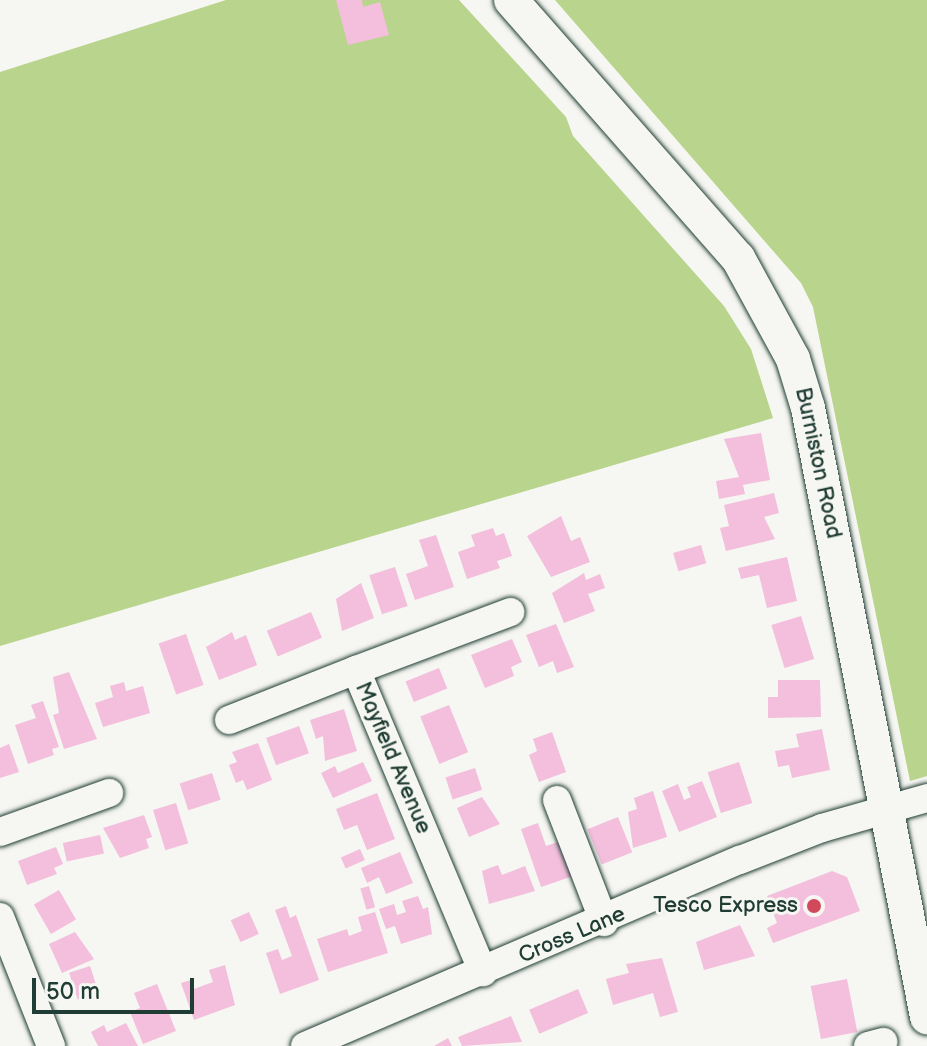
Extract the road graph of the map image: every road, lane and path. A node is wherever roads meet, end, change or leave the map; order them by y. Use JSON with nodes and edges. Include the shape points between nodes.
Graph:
{"nodes":[{"id":1,"x":511,"y":0,"type":"edge"},
{"id":2,"x":510,"y":612,"type":"dead end"},
{"id":3,"x":356,"y":670,"type":"junction"},
{"id":4,"x":229,"y":720,"type":"dead end"},
{"id":5,"x":109,"y":793,"type":"dead end"},
{"id":6,"x":927,"y":798,"type":"edge"},
{"id":7,"x":557,"y":800,"type":"dead end"},
{"id":8,"x":885,"y":813,"type":"junction"},
{"id":9,"x":0,"y":832,"type":"edge"},
{"id":10,"x":0,"y":917,"type":"edge"},
{"id":11,"x":604,"y":922,"type":"junction"},
{"id":12,"x":483,"y":972,"type":"junction"},
{"id":13,"x":927,"y":1017,"type":"edge"},
{"id":14,"x":51,"y":1046,"type":"edge"},
{"id":15,"x":305,"y":1046,"type":"edge"}],
"edges":[{"from":1,"to":8,"type":"main road","name":"Burniston Road","via":[[738,258],[793,359],[812,423]]},
{"from":2,"to":3,"type":"street"},
{"from":3,"to":4,"type":"street","name":"Mayfield Avenue"},
{"from":3,"to":12,"type":"street","name":"Mayfield Avenue"},
{"from":5,"to":9,"type":"street"},
{"from":6,"to":8,"type":"street","name":"Cross Lane"},
{"from":7,"to":11,"type":"street"},
{"from":8,"to":11,"type":"street","name":"Cross Lane","via":[[822,828]]},
{"from":8,"to":13,"type":"main road","name":"Burniston Road"},
{"from":10,"to":14,"type":"street"},
{"from":11,"to":12,"type":"street","name":"Cross Lane"},
{"from":12,"to":15,"type":"street","name":"Cross Lane"}]}
